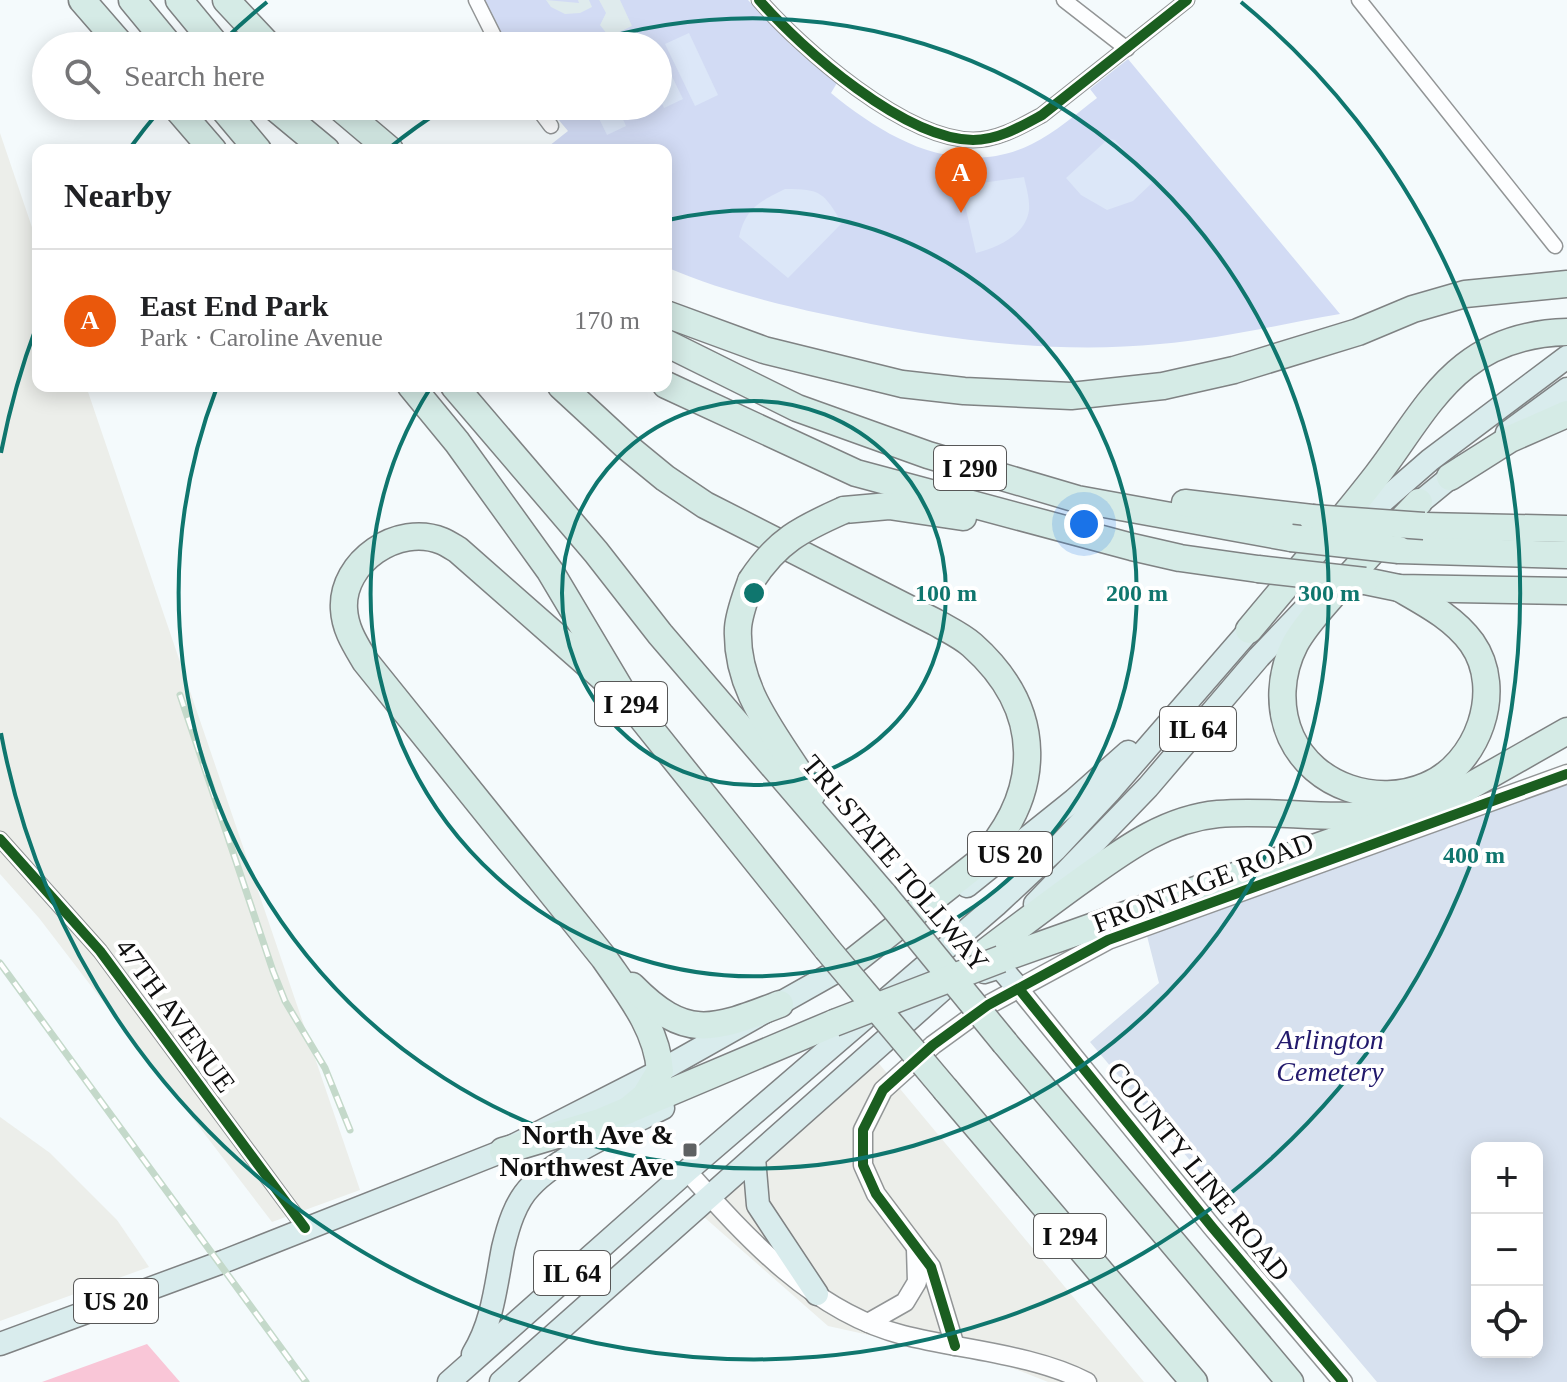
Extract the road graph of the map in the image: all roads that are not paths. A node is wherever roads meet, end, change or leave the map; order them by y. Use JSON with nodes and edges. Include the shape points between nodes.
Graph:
{"nodes":[{"id":1,"x":82,"y":0,"type":"edge"},
{"id":2,"x":132,"y":0,"type":"edge"},
{"id":3,"x":179,"y":0,"type":"edge"},
{"id":4,"x":226,"y":0,"type":"edge"},
{"id":5,"x":476,"y":0,"type":"edge"},
{"id":6,"x":759,"y":0,"type":"edge"},
{"id":7,"x":1064,"y":0,"type":"edge"},
{"id":8,"x":1187,"y":0,"type":"edge"},
{"id":9,"x":1359,"y":0,"type":"edge"},
{"id":10,"x":110,"y":32,"type":"edge"},
{"id":11,"x":158,"y":32,"type":"edge"},
{"id":12,"x":205,"y":32,"type":"edge"},
{"id":13,"x":256,"y":32,"type":"edge"},
{"id":14,"x":492,"y":32,"type":"edge"},
{"id":15,"x":1127,"y":49,"type":"junction"},
{"id":16,"x":187,"y":120,"type":"edge"},
{"id":17,"x":233,"y":120,"type":"edge"},
{"id":18,"x":284,"y":120,"type":"edge"},
{"id":19,"x":288,"y":120,"type":"edge"},
{"id":20,"x":355,"y":120,"type":"edge"},
{"id":21,"x":546,"y":120,"type":"edge"},
{"id":22,"x":551,"y":126,"type":"dead end"},
{"id":23,"x":208,"y":144,"type":"edge"},
{"id":24,"x":253,"y":144,"type":"edge"},
{"id":25,"x":306,"y":144,"type":"edge"},
{"id":26,"x":318,"y":144,"type":"edge"},
{"id":27,"x":383,"y":144,"type":"edge"},
{"id":28,"x":1555,"y":246,"type":"dead end"},
{"id":29,"x":1567,"y":284,"type":"edge"},
{"id":30,"x":672,"y":316,"type":"edge"},
{"id":31,"x":1554,"y":333,"type":"edge"},
{"id":32,"x":672,"y":346,"type":"edge"},
{"id":33,"x":1567,"y":357,"type":"edge"},
{"id":34,"x":672,"y":388,"type":"edge"},
{"id":35,"x":1567,"y":389,"type":"edge"},
{"id":36,"x":416,"y":392,"type":"edge"},
{"id":37,"x":459,"y":392,"type":"edge"},
{"id":38,"x":568,"y":392,"type":"edge"},
{"id":39,"x":1567,"y":414,"type":"edge"},
{"id":40,"x":928,"y":455,"type":"junction"},
{"id":41,"x":1450,"y":477,"type":"junction"},
{"id":42,"x":1421,"y":514,"type":"junction"},
{"id":43,"x":1567,"y":529,"type":"edge"},
{"id":44,"x":1132,"y":547,"type":"junction"},
{"id":45,"x":1567,"y":555,"type":"edge"},
{"id":46,"x":1399,"y":588,"type":"junction"},
{"id":47,"x":1567,"y":591,"type":"edge"},
{"id":48,"x":1249,"y":630,"type":"junction"},
{"id":49,"x":1220,"y":662,"type":"junction"},
{"id":50,"x":625,"y":697,"type":"junction"},
{"id":51,"x":1567,"y":731,"type":"edge"},
{"id":52,"x":1567,"y":774,"type":"edge"},
{"id":53,"x":1451,"y":797,"type":"junction"},
{"id":54,"x":0,"y":839,"type":"edge"},
{"id":55,"x":849,"y":856,"type":"junction"},
{"id":56,"x":604,"y":958,"type":"junction"},
{"id":57,"x":988,"y":963,"type":"junction"},
{"id":58,"x":850,"y":964,"type":"junction"},
{"id":59,"x":1019,"y":989,"type":"junction"},
{"id":60,"x":780,"y":1004,"type":"junction"},
{"id":61,"x":836,"y":1026,"type":"junction"},
{"id":62,"x":660,"y":1071,"type":"junction"},
{"id":63,"x":627,"y":1111,"type":"junction"},
{"id":64,"x":503,"y":1151,"type":"junction"},
{"id":65,"x":754,"y":1158,"type":"junction"},
{"id":66,"x":687,"y":1171,"type":"junction"},
{"id":67,"x":711,"y":1197,"type":"junction"},
{"id":68,"x":305,"y":1228,"type":"junction"},
{"id":69,"x":916,"y":1249,"type":"junction"},
{"id":70,"x":817,"y":1294,"type":"junction"},
{"id":71,"x":868,"y":1323,"type":"junction"},
{"id":72,"x":0,"y":1344,"type":"edge"},
{"id":73,"x":955,"y":1346,"type":"junction"},
{"id":74,"x":457,"y":1375,"type":"edge"},
{"id":75,"x":501,"y":1382,"type":"edge"},
{"id":76,"x":1087,"y":1382,"type":"edge"},
{"id":77,"x":1194,"y":1382,"type":"edge"},
{"id":78,"x":1290,"y":1382,"type":"edge"},
{"id":79,"x":1343,"y":1382,"type":"edge"}],
"edges":[{"from":1,"to":10,"type":"highway"},
{"from":2,"to":11,"type":"highway"},
{"from":3,"to":12,"type":"highway"},
{"from":4,"to":13,"type":"highway"},
{"from":5,"to":14,"type":"street"},
{"from":6,"to":15,"type":"street","via":[[806,47],[872,99],[947,136],[981,139],[1016,130]]},
{"from":7,"to":15,"type":"street"},
{"from":8,"to":15,"type":"street"},
{"from":9,"to":28,"type":"street"},
{"from":16,"to":23,"type":"highway"},
{"from":17,"to":24,"type":"highway"},
{"from":18,"to":25,"type":"highway"},
{"from":19,"to":26,"type":"highway"},
{"from":20,"to":27,"type":"highway"},
{"from":21,"to":22,"type":"street"},
{"from":29,"to":30,"type":"highway","via":[[1465,294],[1234,370],[1163,386],[1071,396],[902,384],[764,350]]},
{"from":31,"to":48,"type":"highway","number":"US 20","via":[[1507,342],[1450,379]]},
{"from":32,"to":40,"type":"highway","number":"I 290","via":[[797,408]]},
{"from":33,"to":48,"type":"main road","via":[[1382,499]]},
{"from":34,"to":44,"type":"highway","number":"I 290","via":[[856,473]]},
{"from":35,"to":41,"type":"main road","number":"IL 64"},
{"from":36,"to":50,"type":"highway","number":"I 294","via":[[550,571]]},
{"from":37,"to":55,"type":"highway","name":"TRI-STATE TOLLWAY","number":"I 294"},
{"from":38,"to":58,"type":"highway","via":[[626,446],[705,505],[970,643],[997,670],[1016,700],[1027,757],[1010,823],[978,863]]},
{"from":39,"to":41,"type":"highway","via":[[1510,439]]},
{"from":40,"to":42,"type":"highway","bridge":true,"via":[[1190,504],[1312,518]]},
{"from":40,"to":45,"type":"highway","number":"I 290","bridge":true,"via":[[1077,499],[1291,538],[1399,550]]},
{"from":41,"to":42,"type":"main road","number":"IL 64"},
{"from":42,"to":43,"type":"highway"},
{"from":42,"to":46,"type":"highway","via":[[1307,625],[1283,680],[1286,726],[1296,747],[1321,774],[1359,791],[1404,793],[1428,786],[1446,774],[1482,723],[1486,679],[1472,643],[1441,613]]},
{"from":42,"to":57,"type":"main road","number":"IL 64","via":[[1354,559],[1302,611]]},
{"from":44,"to":46,"type":"highway","number":"I 290","bridge":true},
{"from":44,"to":55,"type":"highway","bridge":true,"via":[[889,506],[844,510],[801,529],[765,558],[751,581],[738,625],[746,688]]},
{"from":46,"to":47,"type":"highway","number":"I 290"},
{"from":48,"to":49,"type":"main road","number":"US 20"},
{"from":49,"to":58,"type":"main road","number":"US 20","via":[[1125,755],[1012,852]]},
{"from":49,"to":66,"type":"main road","number":"IL 64","via":[[1055,850]]},
{"from":50,"to":56,"type":"highway","via":[[458,550],[440,540],[406,538],[387,544],[367,556],[345,587],[348,633],[365,661]]},
{"from":50,"to":77,"type":"highway","number":"I 294","bridge":true,"via":[[827,949]]},
{"from":51,"to":53,"type":"highway","number":"US 20"},
{"from":52,"to":59,"type":"street","name":"FRONTAGE ROAD","via":[[1108,940]]},
{"from":53,"to":57,"type":"highway","number":"US 20"},
{"from":53,"to":57,"type":"highway","via":[[1363,816],[1220,814],[1173,823],[1113,858]]},
{"from":54,"to":68,"type":"street","name":"47TH AVENUE","via":[[100,951]]},
{"from":55,"to":78,"type":"highway","name":"TRI-STATE TOLLWAY","number":"I 294","bridge":true},
{"from":56,"to":60,"type":"highway","via":[[660,1010],[694,1027],[719,1025]]},
{"from":56,"to":62,"type":"highway","via":[[654,1038]]},
{"from":57,"to":59,"type":"main road","via":[[1000,967]]},
{"from":57,"to":61,"type":"highway","number":"US 20","bridge":true},
{"from":57,"to":65,"type":"main road","number":"IL 64"},
{"from":58,"to":60,"type":"main road","number":"US 20"},
{"from":59,"to":69,"type":"street","name":"FRONTAGE ROAD","via":[[933,1045],[883,1090],[863,1130],[863,1165],[876,1194]]},
{"from":59,"to":79,"type":"street","name":"COUNTY LINE ROAD"},
{"from":60,"to":62,"type":"main road","number":"US 20"},
{"from":61,"to":63,"type":"highway","number":"US 20"},
{"from":61,"to":74,"type":"main road","via":[[614,1132],[530,1187],[509,1224],[482,1339]]},
{"from":62,"to":63,"type":"highway","via":[[645,1096]]},
{"from":62,"to":64,"type":"main road","number":"US 20"},
{"from":63,"to":64,"type":"highway","number":"US 20"},
{"from":64,"to":68,"type":"main road","number":"US 20"},
{"from":65,"to":67,"type":"main road","number":"IL 64"},
{"from":65,"to":70,"type":"main road","via":[[758,1205]]},
{"from":66,"to":67,"type":"street"},
{"from":66,"to":74,"type":"main road","number":"IL 64"},
{"from":67,"to":70,"type":"street","via":[[764,1253]]},
{"from":67,"to":75,"type":"main road","number":"IL 64"},
{"from":68,"to":72,"type":"main road","number":"US 20"},
{"from":69,"to":71,"type":"street","via":[[917,1282],[905,1302]]},
{"from":69,"to":73,"type":"street","name":"FRONTAGE ROAD","via":[[931,1267]]},
{"from":70,"to":71,"type":"street"},
{"from":71,"to":73,"type":"street"},
{"from":73,"to":76,"type":"street"}]}
